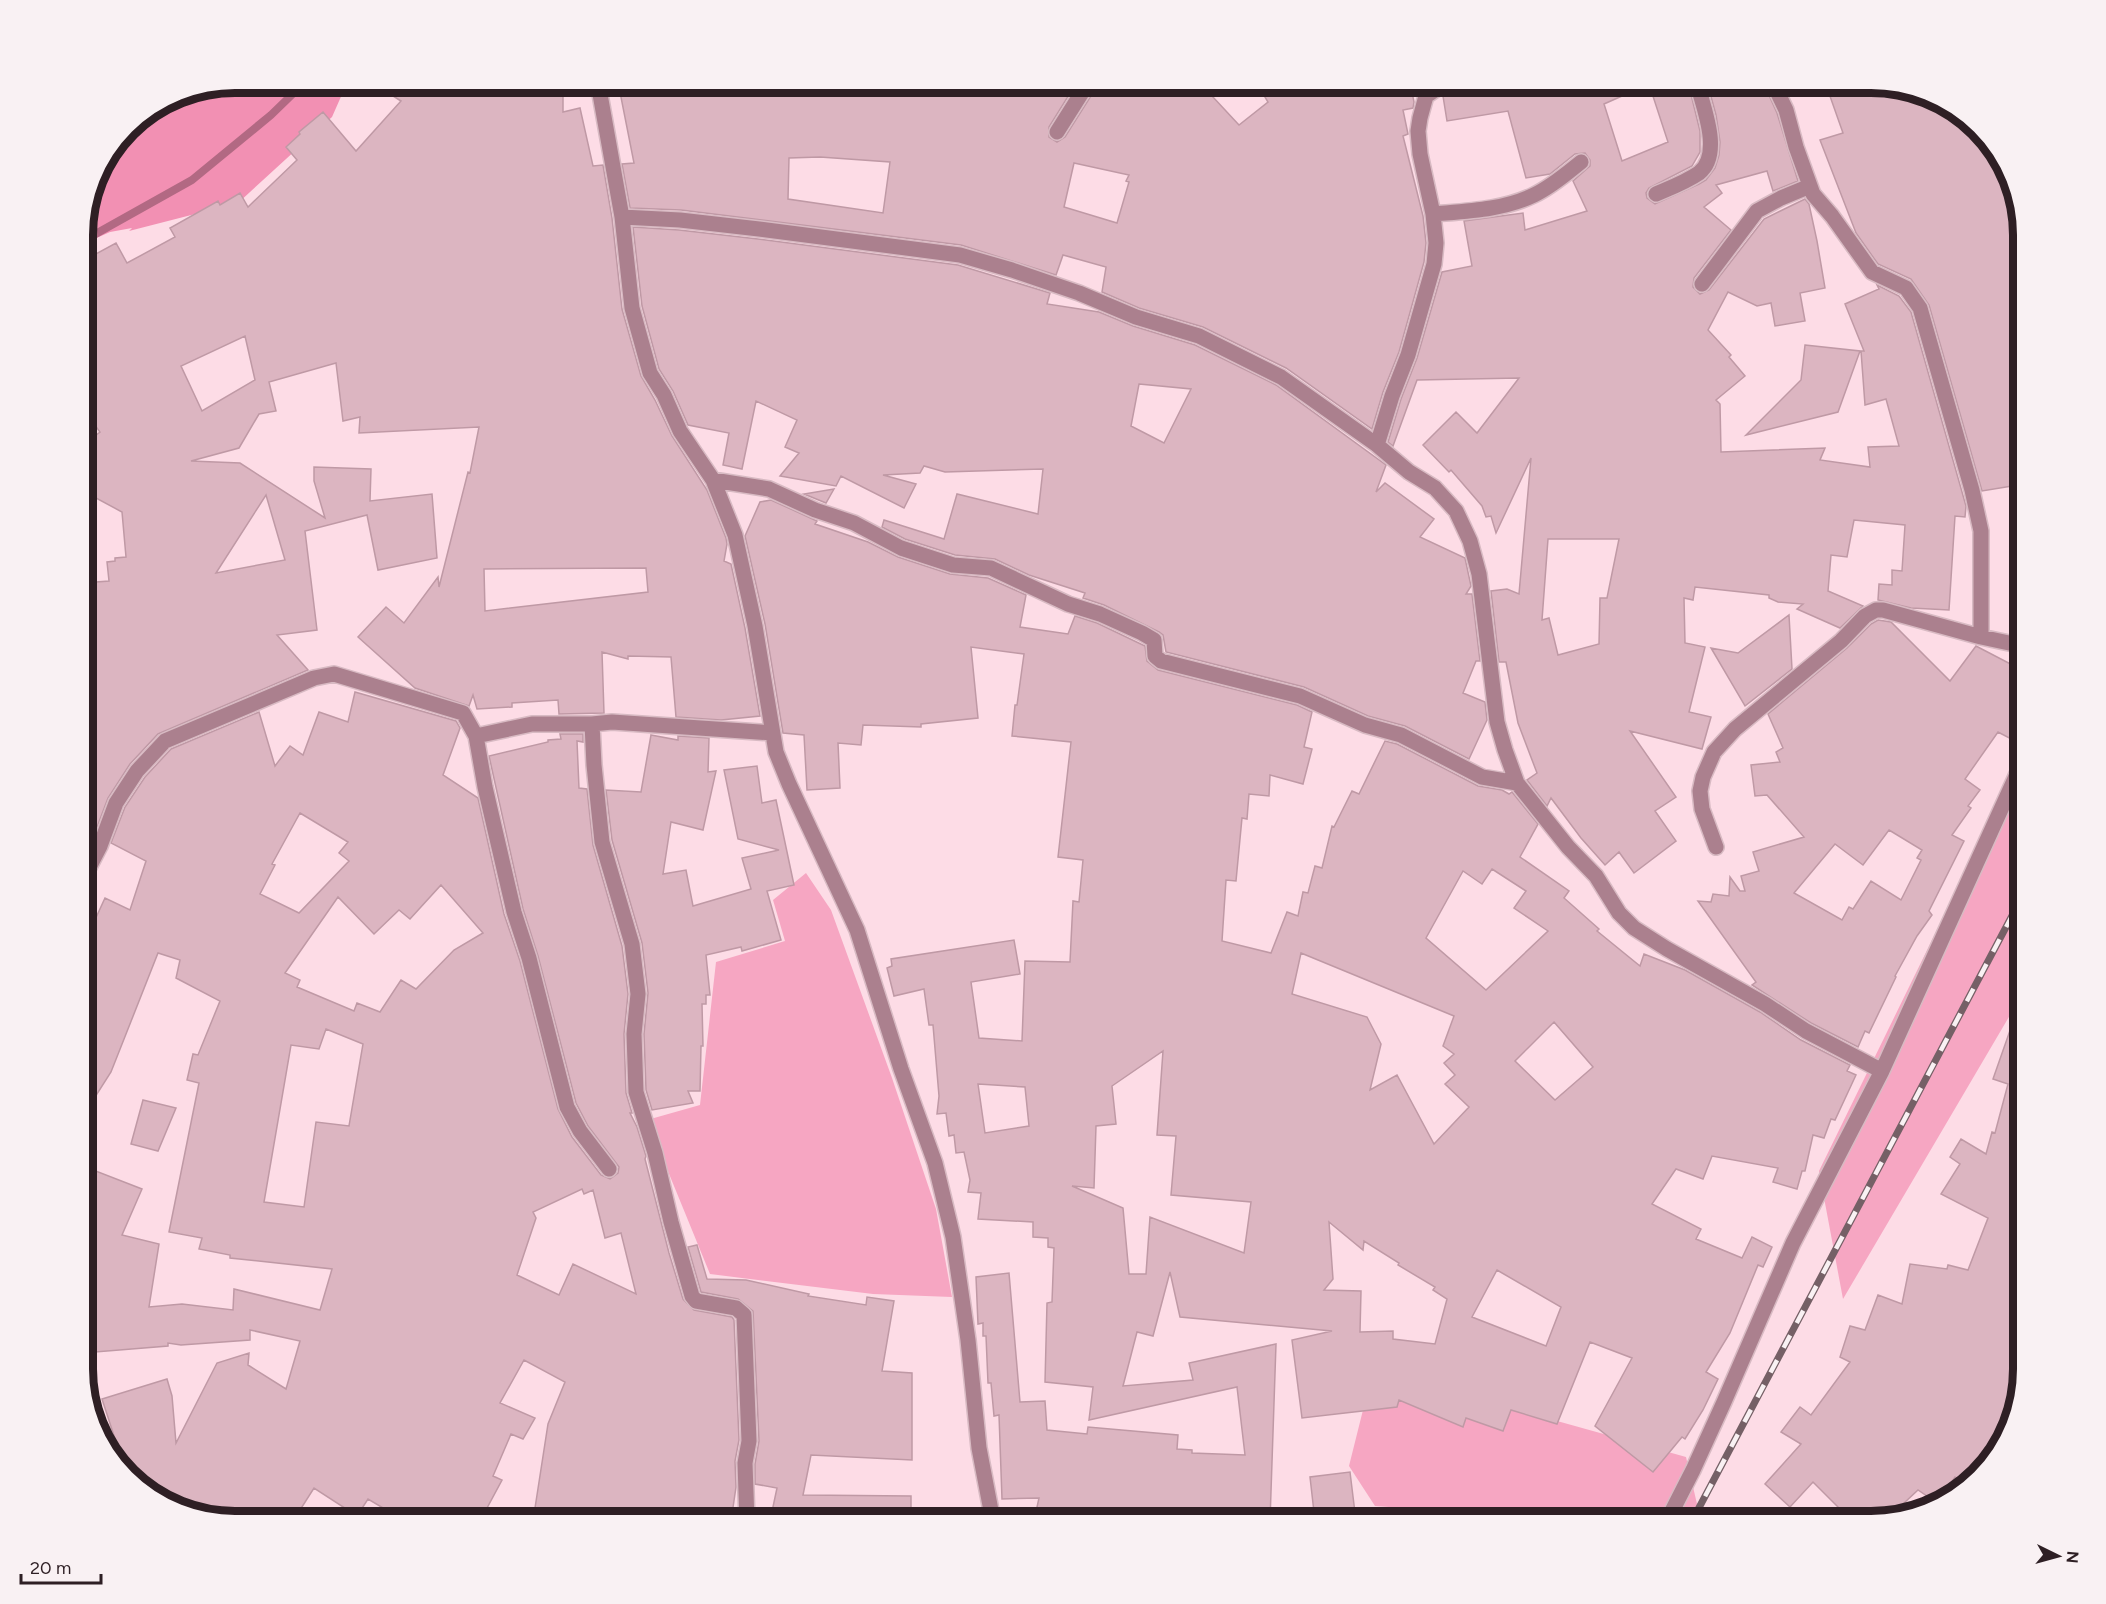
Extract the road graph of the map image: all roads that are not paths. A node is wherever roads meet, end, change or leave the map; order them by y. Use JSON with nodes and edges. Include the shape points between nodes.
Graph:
{"nodes":[{"id":1,"x":600,"y":93,"type":"edge"},
{"id":2,"x":1081,"y":93,"type":"edge"},
{"id":3,"x":1423,"y":93,"type":"edge"},
{"id":4,"x":1699,"y":93,"type":"edge"},
{"id":5,"x":1778,"y":93,"type":"edge"},
{"id":6,"x":1057,"y":132,"type":"dead end"},
{"id":7,"x":1581,"y":162,"type":"dead end"},
{"id":8,"x":1810,"y":186,"type":"junction"},
{"id":9,"x":1656,"y":194,"type":"dead end"},
{"id":10,"x":1433,"y":214,"type":"junction"},
{"id":11,"x":622,"y":217,"type":"junction"},
{"id":12,"x":1702,"y":284,"type":"dead end"},
{"id":13,"x":1377,"y":445,"type":"junction"},
{"id":14,"x":713,"y":480,"type":"junction"},
{"id":15,"x":1981,"y":638,"type":"junction"},
{"id":16,"x":2013,"y":644,"type":"edge"},
{"id":17,"x":592,"y":724,"type":"junction"},
{"id":18,"x":773,"y":733,"type":"junction"},
{"id":19,"x":476,"y":736,"type":"junction"},
{"id":20,"x":1517,"y":783,"type":"junction"},
{"id":21,"x":2013,"y":784,"type":"edge"},
{"id":22,"x":1716,"y":847,"type":"dead end"},
{"id":23,"x":93,"y":860,"type":"edge"},
{"id":24,"x":1882,"y":1071,"type":"junction"},
{"id":25,"x":609,"y":1169,"type":"dead end"},
{"id":26,"x":747,"y":1511,"type":"edge"},
{"id":27,"x":991,"y":1511,"type":"edge"},
{"id":28,"x":1671,"y":1511,"type":"edge"}],
"edges":[{"from":1,"to":11,"type":"street"},
{"from":2,"to":6,"type":"street"},
{"from":3,"to":10,"type":"street","via":[[1418,132]]},
{"from":4,"to":9,"type":"street","via":[[1711,144],[1708,159],[1700,172]]},
{"from":5,"to":8,"type":"street"},
{"from":7,"to":10,"type":"street","via":[[1544,190],[1512,204]]},
{"from":8,"to":12,"type":"street","via":[[1757,211]]},
{"from":8,"to":15,"type":"street","via":[[1872,272],[1906,288],[1920,308],[1981,531]]},
{"from":10,"to":13,"type":"street","via":[[1434,264]]},
{"from":11,"to":13,"type":"street","via":[[714,224],[951,254],[1012,270],[1136,317],[1199,336],[1281,377]]},
{"from":11,"to":14,"type":"street","via":[[632,308],[650,373]]},
{"from":13,"to":20,"type":"street","via":[[1435,488],[1456,511],[1470,541],[1485,614],[1497,722]]},
{"from":14,"to":18,"type":"street","via":[[735,535]]},
{"from":14,"to":20,"type":"street","via":[[769,489],[854,523],[901,548],[953,565],[991,568],[1142,633],[1154,640],[1155,656],[1161,661],[1300,696],[1365,725],[1401,735],[1482,777]]},
{"from":15,"to":16,"type":"street"},
{"from":15,"to":22,"type":"street","via":[[1883,610],[1865,616],[1735,729],[1714,752],[1702,777],[1701,791],[1702,809]]},
{"from":17,"to":18,"type":"street"},
{"from":17,"to":19,"type":"street","via":[[532,724]]},
{"from":17,"to":26,"type":"street","via":[[602,842],[632,944],[638,994],[634,1034],[636,1092],[692,1296],[696,1301],[736,1308],[744,1315],[749,1431],[745,1463]]},
{"from":18,"to":27,"type":"street","via":[[789,784],[857,930],[935,1163],[953,1238],[979,1448]]},
{"from":19,"to":23,"type":"street","via":[[463,713],[334,674],[314,678],[165,741],[137,771],[116,803]]},
{"from":19,"to":25,"type":"street","via":[[514,912],[567,1107]]},
{"from":20,"to":24,"type":"street","via":[[1596,876],[1619,913],[1634,928],[1806,1031]]},
{"from":21,"to":24,"type":"street"},
{"from":24,"to":28,"type":"street","via":[[1793,1243],[1720,1412]]}]}
